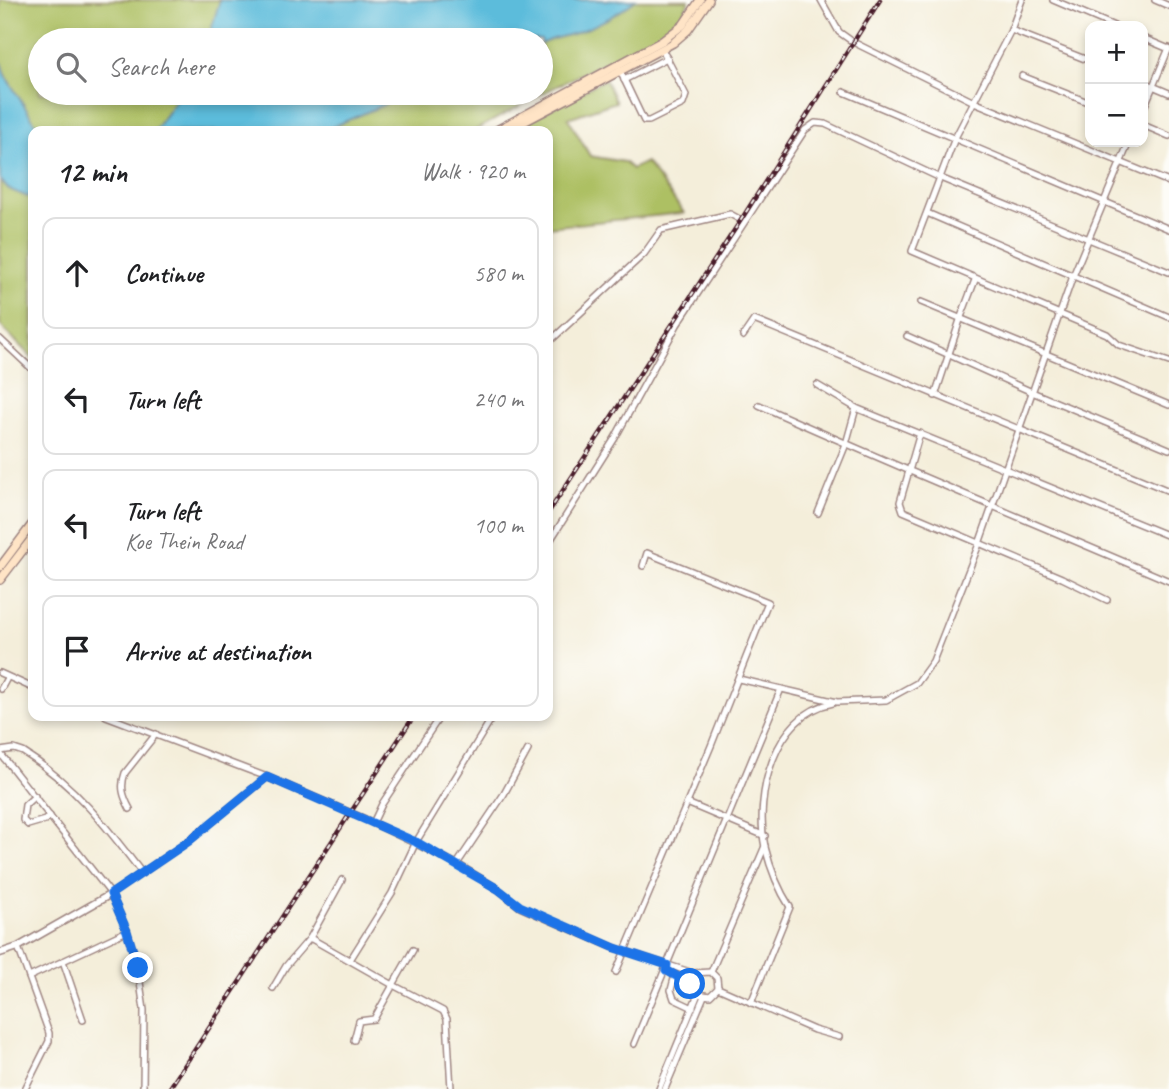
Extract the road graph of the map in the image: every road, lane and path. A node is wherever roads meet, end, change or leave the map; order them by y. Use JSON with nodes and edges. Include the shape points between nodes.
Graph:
{"nodes":[{"id":1,"x":700,"y":0,"type":"edge"},
{"id":2,"x":709,"y":0,"type":"edge"},
{"id":3,"x":821,"y":0,"type":"edge"},
{"id":4,"x":1022,"y":0,"type":"edge"},
{"id":5,"x":1053,"y":0,"type":"edge"},
{"id":6,"x":1156,"y":0,"type":"edge"},
{"id":7,"x":1169,"y":6,"type":"edge"},
{"id":8,"x":702,"y":12,"type":"junction"},
{"id":9,"x":1102,"y":21,"type":"edge"},
{"id":10,"x":1010,"y":30,"type":"junction"},
{"id":11,"x":1148,"y":40,"type":"edge"},
{"id":12,"x":662,"y":49,"type":"junction"},
{"id":13,"x":1169,"y":49,"type":"edge"},
{"id":14,"x":667,"y":58,"type":"junction"},
{"id":15,"x":1085,"y":59,"type":"edge"},
{"id":16,"x":620,"y":71,"type":"junction"},
{"id":17,"x":1022,"y":76,"type":"dead end"},
{"id":18,"x":624,"y":80,"type":"junction"},
{"id":19,"x":1148,"y":84,"type":"edge"},
{"id":20,"x":1153,"y":86,"type":"junction"},
{"id":21,"x":844,"y":92,"type":"dead end"},
{"id":22,"x":1169,"y":93,"type":"edge"},
{"id":23,"x":1148,"y":98,"type":"edge"},
{"id":24,"x":553,"y":100,"type":"edge"},
{"id":25,"x":1085,"y":101,"type":"edge"},
{"id":26,"x":974,"y":102,"type":"junction"},
{"id":27,"x":543,"y":105,"type":"edge"},
{"id":28,"x":504,"y":126,"type":"edge"},
{"id":29,"x":516,"y":126,"type":"edge"},
{"id":30,"x":1148,"y":127,"type":"edge"},
{"id":31,"x":1169,"y":136,"type":"edge"},
{"id":32,"x":955,"y":138,"type":"junction"},
{"id":33,"x":1127,"y":147,"type":"edge"},
{"id":34,"x":1120,"y":163,"type":"junction"},
{"id":35,"x":938,"y":177,"type":"junction"},
{"id":36,"x":1169,"y":182,"type":"edge"},
{"id":37,"x":1105,"y":202,"type":"junction"},
{"id":38,"x":927,"y":213,"type":"junction"},
{"id":39,"x":741,"y":220,"type":"dead end"},
{"id":40,"x":1169,"y":229,"type":"edge"},
{"id":41,"x":1089,"y":239,"type":"junction"},
{"id":42,"x":1169,"y":272,"type":"edge"},
{"id":43,"x":1073,"y":276,"type":"junction"},
{"id":44,"x":975,"y":280,"type":"junction"},
{"id":45,"x":921,"y":302,"type":"dead end"},
{"id":46,"x":1060,"y":313,"type":"junction"},
{"id":47,"x":961,"y":317,"type":"junction"},
{"id":48,"x":1169,"y":317,"type":"edge"},
{"id":49,"x":743,"y":336,"type":"dead end"},
{"id":50,"x":907,"y":336,"type":"dead end"},
{"id":51,"x":553,"y":338,"type":"edge"},
{"id":52,"x":0,"y":339,"type":"edge"},
{"id":53,"x":950,"y":355,"type":"junction"},
{"id":54,"x":1045,"y":355,"type":"junction"},
{"id":55,"x":1169,"y":362,"type":"edge"},
{"id":56,"x":28,"y":365,"type":"edge"},
{"id":57,"x":817,"y":385,"type":"dead end"},
{"id":58,"x":1032,"y":392,"type":"junction"},
{"id":59,"x":935,"y":396,"type":"junction"},
{"id":60,"x":759,"y":405,"type":"dead end"},
{"id":61,"x":1169,"y":405,"type":"edge"},
{"id":62,"x":856,"y":408,"type":"junction"},
{"id":63,"x":1019,"y":429,"type":"junction"},
{"id":64,"x":920,"y":433,"type":"junction"},
{"id":65,"x":846,"y":444,"type":"junction"},
{"id":66,"x":1169,"y":449,"type":"edge"},
{"id":67,"x":1006,"y":467,"type":"junction"},
{"id":68,"x":909,"y":469,"type":"junction"},
{"id":69,"x":1169,"y":491,"type":"edge"},
{"id":70,"x":993,"y":505,"type":"junction"},
{"id":71,"x":818,"y":513,"type":"dead end"},
{"id":72,"x":28,"y":530,"type":"edge"},
{"id":73,"x":553,"y":536,"type":"edge"},
{"id":74,"x":1169,"y":536,"type":"edge"},
{"id":75,"x":28,"y":544,"type":"edge"},
{"id":76,"x":979,"y":544,"type":"junction"},
{"id":77,"x":643,"y":566,"type":"dead end"},
{"id":78,"x":0,"y":567,"type":"edge"},
{"id":79,"x":0,"y":580,"type":"edge"},
{"id":80,"x":1169,"y":581,"type":"edge"},
{"id":81,"x":1107,"y":600,"type":"dead end"},
{"id":82,"x":0,"y":673,"type":"edge"},
{"id":83,"x":7,"y":678,"type":"junction"},
{"id":84,"x":739,"y":679,"type":"junction"},
{"id":85,"x":28,"y":686,"type":"edge"},
{"id":86,"x":1,"y":689,"type":"edge"},
{"id":87,"x":781,"y":689,"type":"junction"},
{"id":88,"x":837,"y":702,"type":"junction"},
{"id":89,"x":120,"y":721,"type":"edge"},
{"id":90,"x":437,"y":721,"type":"edge"},
{"id":91,"x":490,"y":721,"type":"edge"},
{"id":92,"x":156,"y":734,"type":"junction"},
{"id":93,"x":528,"y":750,"type":"dead end"},
{"id":94,"x":0,"y":752,"type":"edge"},
{"id":95,"x":267,"y":777,"type":"junction"},
{"id":96,"x":34,"y":796,"type":"junction"},
{"id":97,"x":687,"y":803,"type":"junction"},
{"id":98,"x":130,"y":809,"type":"dead end"},
{"id":99,"x":50,"y":816,"type":"junction"},
{"id":100,"x":727,"y":820,"type":"junction"},
{"id":101,"x":373,"y":823,"type":"junction"},
{"id":102,"x":765,"y":836,"type":"junction"},
{"id":103,"x":416,"y":842,"type":"junction"},
{"id":104,"x":765,"y":845,"type":"junction"},
{"id":105,"x":457,"y":864,"type":"junction"},
{"id":106,"x":142,"y":873,"type":"junction"},
{"id":107,"x":342,"y":880,"type":"dead end"},
{"id":108,"x":111,"y":894,"type":"junction"},
{"id":109,"x":127,"y":931,"type":"junction"},
{"id":110,"x":310,"y":938,"type":"junction"},
{"id":111,"x":18,"y":947,"type":"junction"},
{"id":112,"x":413,"y":950,"type":"dead end"},
{"id":113,"x":624,"y":951,"type":"junction"},
{"id":114,"x":0,"y":953,"type":"edge"},
{"id":115,"x":350,"y":960,"type":"junction"},
{"id":116,"x":63,"y":961,"type":"junction"},
{"id":117,"x":666,"y":967,"type":"junction"},
{"id":118,"x":616,"y":972,"type":"dead end"},
{"id":119,"x":711,"y":972,"type":"junction"},
{"id":120,"x":675,"y":975,"type":"junction"},
{"id":121,"x":29,"y":977,"type":"junction"},
{"id":122,"x":393,"y":985,"type":"junction"},
{"id":123,"x":273,"y":988,"type":"dead end"},
{"id":124,"x":718,"y":988,"type":"junction"},
{"id":125,"x":701,"y":995,"type":"junction"},
{"id":126,"x":751,"y":1003,"type":"junction"},
{"id":127,"x":693,"y":1008,"type":"junction"},
{"id":128,"x":83,"y":1020,"type":"dead end"},
{"id":129,"x":839,"y":1037,"type":"dead end"},
{"id":130,"x":354,"y":1040,"type":"dead end"},
{"id":131,"x":634,"y":1044,"type":"dead end"},
{"id":132,"x":25,"y":1089,"type":"edge"},
{"id":133,"x":143,"y":1089,"type":"edge"},
{"id":134,"x":451,"y":1089,"type":"edge"},
{"id":135,"x":659,"y":1089,"type":"edge"},
{"id":136,"x":665,"y":1089,"type":"edge"}],
"edges":[{"from":1,"to":8,"type":"street"},
{"from":1,"to":24,"type":"main road","via":[[669,37]]},
{"from":2,"to":8,"type":"main road"},
{"from":3,"to":26,"type":"street","via":[[839,32],[853,42]]},
{"from":4,"to":10,"type":"street"},
{"from":5,"to":9,"type":"street"},
{"from":6,"to":7,"type":"street"},
{"from":8,"to":12,"type":"main road","via":[[680,38]]},
{"from":10,"to":15,"type":"street"},
{"from":10,"to":26,"type":"street"},
{"from":11,"to":13,"type":"street"},
{"from":12,"to":14,"type":"street"},
{"from":12,"to":16,"type":"main road"},
{"from":13,"to":20,"type":"street"},
{"from":14,"to":18,"type":"street"},
{"from":14,"to":18,"type":"street","via":[[686,95],[683,104],[644,121]]},
{"from":16,"to":18,"type":"street"},
{"from":16,"to":29,"type":"main road"},
{"from":17,"to":25,"type":"street"},
{"from":19,"to":20,"type":"street"},
{"from":20,"to":22,"type":"street"},
{"from":20,"to":23,"type":"street"},
{"from":21,"to":32,"type":"street"},
{"from":26,"to":32,"type":"street"},
{"from":26,"to":34,"type":"street"},
{"from":27,"to":28,"type":"main road"},
{"from":30,"to":31,"type":"street"},
{"from":32,"to":35,"type":"street"},
{"from":32,"to":37,"type":"street"},
{"from":33,"to":34,"type":"street"},
{"from":34,"to":36,"type":"street"},
{"from":34,"to":37,"type":"street"},
{"from":35,"to":38,"type":"street"},
{"from":35,"to":41,"type":"street"},
{"from":35,"to":73,"type":"street","via":[[825,124],[815,123],[805,130],[677,325],[638,399]]},
{"from":37,"to":40,"type":"street"},
{"from":37,"to":41,"type":"street"},
{"from":38,"to":43,"type":"street"},
{"from":38,"to":44,"type":"street","via":[[912,251]]},
{"from":39,"to":51,"type":"street","via":[[730,215],[662,230],[644,254]]},
{"from":41,"to":42,"type":"street"},
{"from":41,"to":43,"type":"street"},
{"from":43,"to":46,"type":"street"},
{"from":43,"to":48,"type":"street"},
{"from":44,"to":46,"type":"street"},
{"from":44,"to":47,"type":"street"},
{"from":45,"to":47,"type":"street"},
{"from":46,"to":54,"type":"street"},
{"from":46,"to":55,"type":"street","via":[[1107,334],[1119,345]]},
{"from":47,"to":53,"type":"street"},
{"from":47,"to":54,"type":"street"},
{"from":49,"to":59,"type":"street","via":[[754,320]]},
{"from":50,"to":53,"type":"street"},
{"from":52,"to":56,"type":"street"},
{"from":53,"to":58,"type":"street"},
{"from":53,"to":59,"type":"street"},
{"from":54,"to":58,"type":"street"},
{"from":54,"to":61,"type":"street"},
{"from":57,"to":62,"type":"street"},
{"from":58,"to":63,"type":"street"},
{"from":58,"to":66,"type":"street"},
{"from":59,"to":63,"type":"street"},
{"from":60,"to":65,"type":"street"},
{"from":62,"to":64,"type":"street"},
{"from":62,"to":65,"type":"street"},
{"from":63,"to":67,"type":"street"},
{"from":63,"to":69,"type":"street"},
{"from":64,"to":67,"type":"street"},
{"from":64,"to":68,"type":"street"},
{"from":65,"to":68,"type":"street"},
{"from":65,"to":71,"type":"street"},
{"from":67,"to":70,"type":"street"},
{"from":67,"to":74,"type":"street"},
{"from":68,"to":70,"type":"street"},
{"from":68,"to":76,"type":"street","via":[[900,502],[903,511]]},
{"from":70,"to":76,"type":"street"},
{"from":70,"to":80,"type":"street"},
{"from":72,"to":78,"type":"main road"},
{"from":75,"to":79,"type":"main road"},
{"from":76,"to":81,"type":"street"},
{"from":76,"to":88,"type":"street","via":[[933,661],[917,684],[886,700]]},
{"from":77,"to":84,"type":"street","via":[[647,554],[768,602]]},
{"from":82,"to":83,"type":"street"},
{"from":83,"to":85,"type":"street"},
{"from":83,"to":86,"type":"street"},
{"from":84,"to":87,"type":"street"},
{"from":84,"to":97,"type":"street"},
{"from":87,"to":88,"type":"street"},
{"from":87,"to":100,"type":"street"},
{"from":88,"to":102,"type":"street","via":[[806,715],[776,751],[763,804]]},
{"from":89,"to":92,"type":"street"},
{"from":90,"to":101,"type":"street"},
{"from":91,"to":103,"type":"street"},
{"from":92,"to":95,"type":"street"},
{"from":92,"to":98,"type":"street","via":[[125,773],[123,794]]},
{"from":93,"to":105,"type":"street"},
{"from":94,"to":96,"type":"street"},
{"from":94,"to":106,"type":"street","via":[[23,752],[71,787]]},
{"from":95,"to":101,"type":"street"},
{"from":95,"to":106,"type":"street"},
{"from":96,"to":99,"type":"street"},
{"from":96,"to":99,"type":"street","via":[[25,805],[23,820],[33,825]]},
{"from":97,"to":100,"type":"street"},
{"from":97,"to":113,"type":"street"},
{"from":99,"to":108,"type":"street"},
{"from":100,"to":102,"type":"street"},
{"from":100,"to":117,"type":"street"},
{"from":101,"to":103,"type":"street"},
{"from":102,"to":104,"type":"street"},
{"from":103,"to":105,"type":"street"},
{"from":103,"to":115,"type":"street","via":[[392,893]]},
{"from":104,"to":119,"type":"street"},
{"from":104,"to":126,"type":"street","via":[[790,907]]},
{"from":105,"to":113,"type":"street","via":[[520,906]]},
{"from":106,"to":108,"type":"street"},
{"from":107,"to":110,"type":"street"},
{"from":108,"to":109,"type":"street"},
{"from":108,"to":111,"type":"street"},
{"from":109,"to":116,"type":"street"},
{"from":109,"to":133,"type":"street","via":[[144,1010]]},
{"from":110,"to":115,"type":"street"},
{"from":110,"to":123,"type":"street"},
{"from":111,"to":114,"type":"street"},
{"from":111,"to":121,"type":"street"},
{"from":112,"to":122,"type":"street"},
{"from":113,"to":117,"type":"street"},
{"from":113,"to":118,"type":"street"},
{"from":115,"to":122,"type":"street"},
{"from":116,"to":121,"type":"street"},
{"from":116,"to":128,"type":"street"},
{"from":117,"to":119,"type":"street"},
{"from":117,"to":120,"type":"street"},
{"from":117,"to":131,"type":"street"},
{"from":119,"to":124,"type":"street"},
{"from":120,"to":125,"type":"street"},
{"from":120,"to":127,"type":"street","via":[[674,999]]},
{"from":121,"to":132,"type":"street","via":[[49,1041]]},
{"from":122,"to":130,"type":"street","via":[[374,1019],[359,1021]]},
{"from":122,"to":134,"type":"street","via":[[443,1011]]},
{"from":124,"to":125,"type":"street","via":[[710,996]]},
{"from":124,"to":126,"type":"street"},
{"from":125,"to":127,"type":"street"},
{"from":125,"to":136,"type":"street"},
{"from":126,"to":129,"type":"street"},
{"from":127,"to":135,"type":"street"}]}
